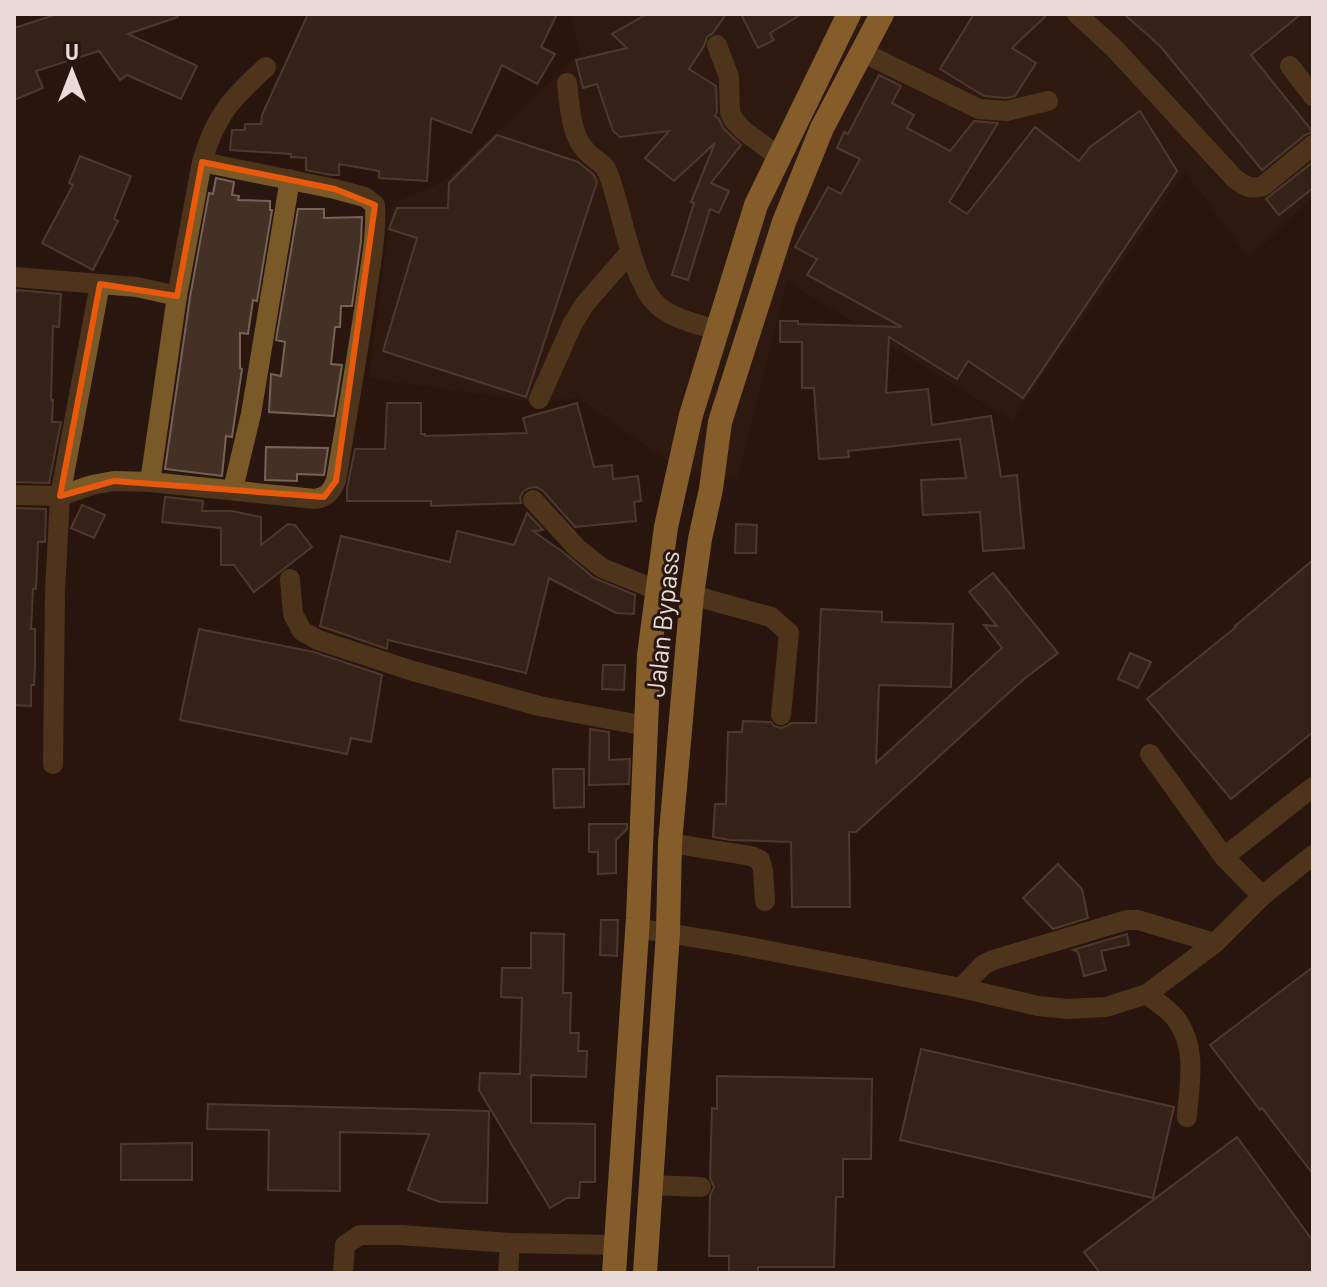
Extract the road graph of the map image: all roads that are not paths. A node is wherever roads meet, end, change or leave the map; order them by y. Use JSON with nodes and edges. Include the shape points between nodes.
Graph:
{"nodes":[{"id":1,"x":849,"y":14,"type":"edge"},
{"id":2,"x":882,"y":14,"type":"edge"},
{"id":3,"x":1077,"y":14,"type":"edge"},
{"id":4,"x":717,"y":45,"type":"dead end"},
{"id":5,"x":862,"y":52,"type":"junction"},
{"id":6,"x":1290,"y":66,"type":"dead end"},
{"id":7,"x":266,"y":67,"type":"dead end"},
{"id":8,"x":567,"y":83,"type":"dead end"},
{"id":9,"x":1313,"y":96,"type":"edge"},
{"id":10,"x":1048,"y":101,"type":"dead end"},
{"id":11,"x":1313,"y":145,"type":"edge"},
{"id":12,"x":779,"y":157,"type":"junction"},
{"id":13,"x":202,"y":162,"type":"junction"},
{"id":14,"x":290,"y":179,"type":"junction"},
{"id":15,"x":631,"y":251,"type":"junction"},
{"id":16,"x":14,"y":277,"type":"edge"},
{"id":17,"x":100,"y":284,"type":"junction"},
{"id":18,"x":177,"y":296,"type":"junction"},
{"id":19,"x":717,"y":330,"type":"junction"},
{"id":20,"x":539,"y":399,"type":"dead end"},
{"id":21,"x":150,"y":482,"type":"junction"},
{"id":22,"x":233,"y":489,"type":"junction"},
{"id":23,"x":14,"y":495,"type":"edge"},
{"id":24,"x":60,"y":496,"type":"junction"},
{"id":25,"x":533,"y":500,"type":"dead end"},
{"id":26,"x":290,"y":579,"type":"dead end"},
{"id":27,"x":657,"y":590,"type":"junction"},
{"id":28,"x":692,"y":595,"type":"junction"},
{"id":29,"x":781,"y":715,"type":"dead end"},
{"id":30,"x":646,"y":726,"type":"junction"},
{"id":31,"x":1150,"y":754,"type":"dead end"},
{"id":32,"x":53,"y":764,"type":"dead end"},
{"id":33,"x":1313,"y":787,"type":"edge"},
{"id":34,"x":670,"y":843,"type":"junction"},
{"id":35,"x":1313,"y":855,"type":"edge"},
{"id":36,"x":1224,"y":857,"type":"junction"},
{"id":37,"x":1262,"y":896,"type":"junction"},
{"id":38,"x":765,"y":901,"type":"dead end"},
{"id":39,"x":637,"y":928,"type":"junction"},
{"id":40,"x":668,"y":932,"type":"junction"},
{"id":41,"x":1215,"y":943,"type":"junction"},
{"id":42,"x":961,"y":988,"type":"junction"},
{"id":43,"x":1147,"y":994,"type":"junction"},
{"id":44,"x":1187,"y":1117,"type":"dead end"},
{"id":45,"x":651,"y":1185,"type":"junction"},
{"id":46,"x":701,"y":1187,"type":"dead end"},
{"id":47,"x":510,"y":1243,"type":"junction"},
{"id":48,"x":616,"y":1245,"type":"junction"},
{"id":49,"x":343,"y":1273,"type":"edge"},
{"id":50,"x":508,"y":1273,"type":"edge"},
{"id":51,"x":614,"y":1273,"type":"edge"},
{"id":52,"x":645,"y":1273,"type":"edge"}],
"edges":[{"from":1,"to":12,"type":"highway","name":"Jalan Bypass"},
{"from":2,"to":5,"type":"highway","name":"Jalan Bypass"},
{"from":3,"to":11,"type":"street","via":[[1246,187],[1263,186]]},
{"from":4,"to":12,"type":"street","via":[[729,77],[733,119]]},
{"from":5,"to":10,"type":"street","via":[[979,109],[1007,111]]},
{"from":5,"to":28,"type":"highway","name":"Jalan Bypass","via":[[822,128],[784,222],[720,422]]},
{"from":6,"to":9,"type":"street"},
{"from":7,"to":13,"type":"street","via":[[221,115]]},
{"from":8,"to":15,"type":"street","via":[[573,127],[588,154],[606,166]]},
{"from":12,"to":19,"type":"highway","name":"Jalan Bypass","via":[[756,205]]},
{"from":13,"to":14,"type":"street"},
{"from":13,"to":18,"type":"street"},
{"from":14,"to":22,"type":"street","via":[[251,414]]},
{"from":14,"to":22,"type":"street","via":[[365,197],[375,205],[372,256],[336,481],[330,492],[315,499]]},
{"from":15,"to":19,"type":"street","via":[[642,284],[657,306]]},
{"from":15,"to":20,"type":"street","via":[[584,305]]},
{"from":16,"to":17,"type":"street"},
{"from":17,"to":18,"type":"street"},
{"from":17,"to":24,"type":"street"},
{"from":18,"to":21,"type":"street"},
{"from":19,"to":27,"type":"highway","name":"Jalan Bypass","via":[[691,415]]},
{"from":21,"to":22,"type":"street"},
{"from":21,"to":24,"type":"street","via":[[114,481]]},
{"from":23,"to":24,"type":"street"},
{"from":24,"to":32,"type":"street"},
{"from":25,"to":27,"type":"street","via":[[602,568]]},
{"from":26,"to":30,"type":"street","via":[[293,614],[302,631],[318,640],[539,706]]},
{"from":27,"to":30,"type":"highway","name":"Jalan Bypass"},
{"from":28,"to":29,"type":"street","via":[[771,617],[789,633]]},
{"from":28,"to":34,"type":"highway","name":"Jalan Bypass"},
{"from":30,"to":39,"type":"highway","name":"Jalan Bypass"},
{"from":31,"to":36,"type":"street"},
{"from":33,"to":36,"type":"street"},
{"from":34,"to":38,"type":"street","via":[[760,860]]},
{"from":34,"to":40,"type":"highway","name":"Jalan Bypass"},
{"from":35,"to":37,"type":"street"},
{"from":36,"to":37,"type":"street"},
{"from":37,"to":41,"type":"street"},
{"from":39,"to":40,"type":"street"},
{"from":39,"to":48,"type":"highway","name":"Jalan Bypass"},
{"from":40,"to":42,"type":"street"},
{"from":40,"to":45,"type":"highway","name":"Jalan Bypass"},
{"from":41,"to":42,"type":"street","via":[[1127,920],[993,960]]},
{"from":41,"to":43,"type":"street"},
{"from":42,"to":43,"type":"street","via":[[1068,1009],[1106,1007]]},
{"from":43,"to":44,"type":"street","via":[[1175,1018],[1191,1055]]},
{"from":45,"to":46,"type":"street"},
{"from":45,"to":52,"type":"highway","name":"Jalan Bypass"},
{"from":47,"to":48,"type":"street"},
{"from":47,"to":49,"type":"street","via":[[360,1235],[345,1245]]},
{"from":47,"to":50,"type":"street"},
{"from":48,"to":51,"type":"highway","name":"Jalan Bypass"}]}
